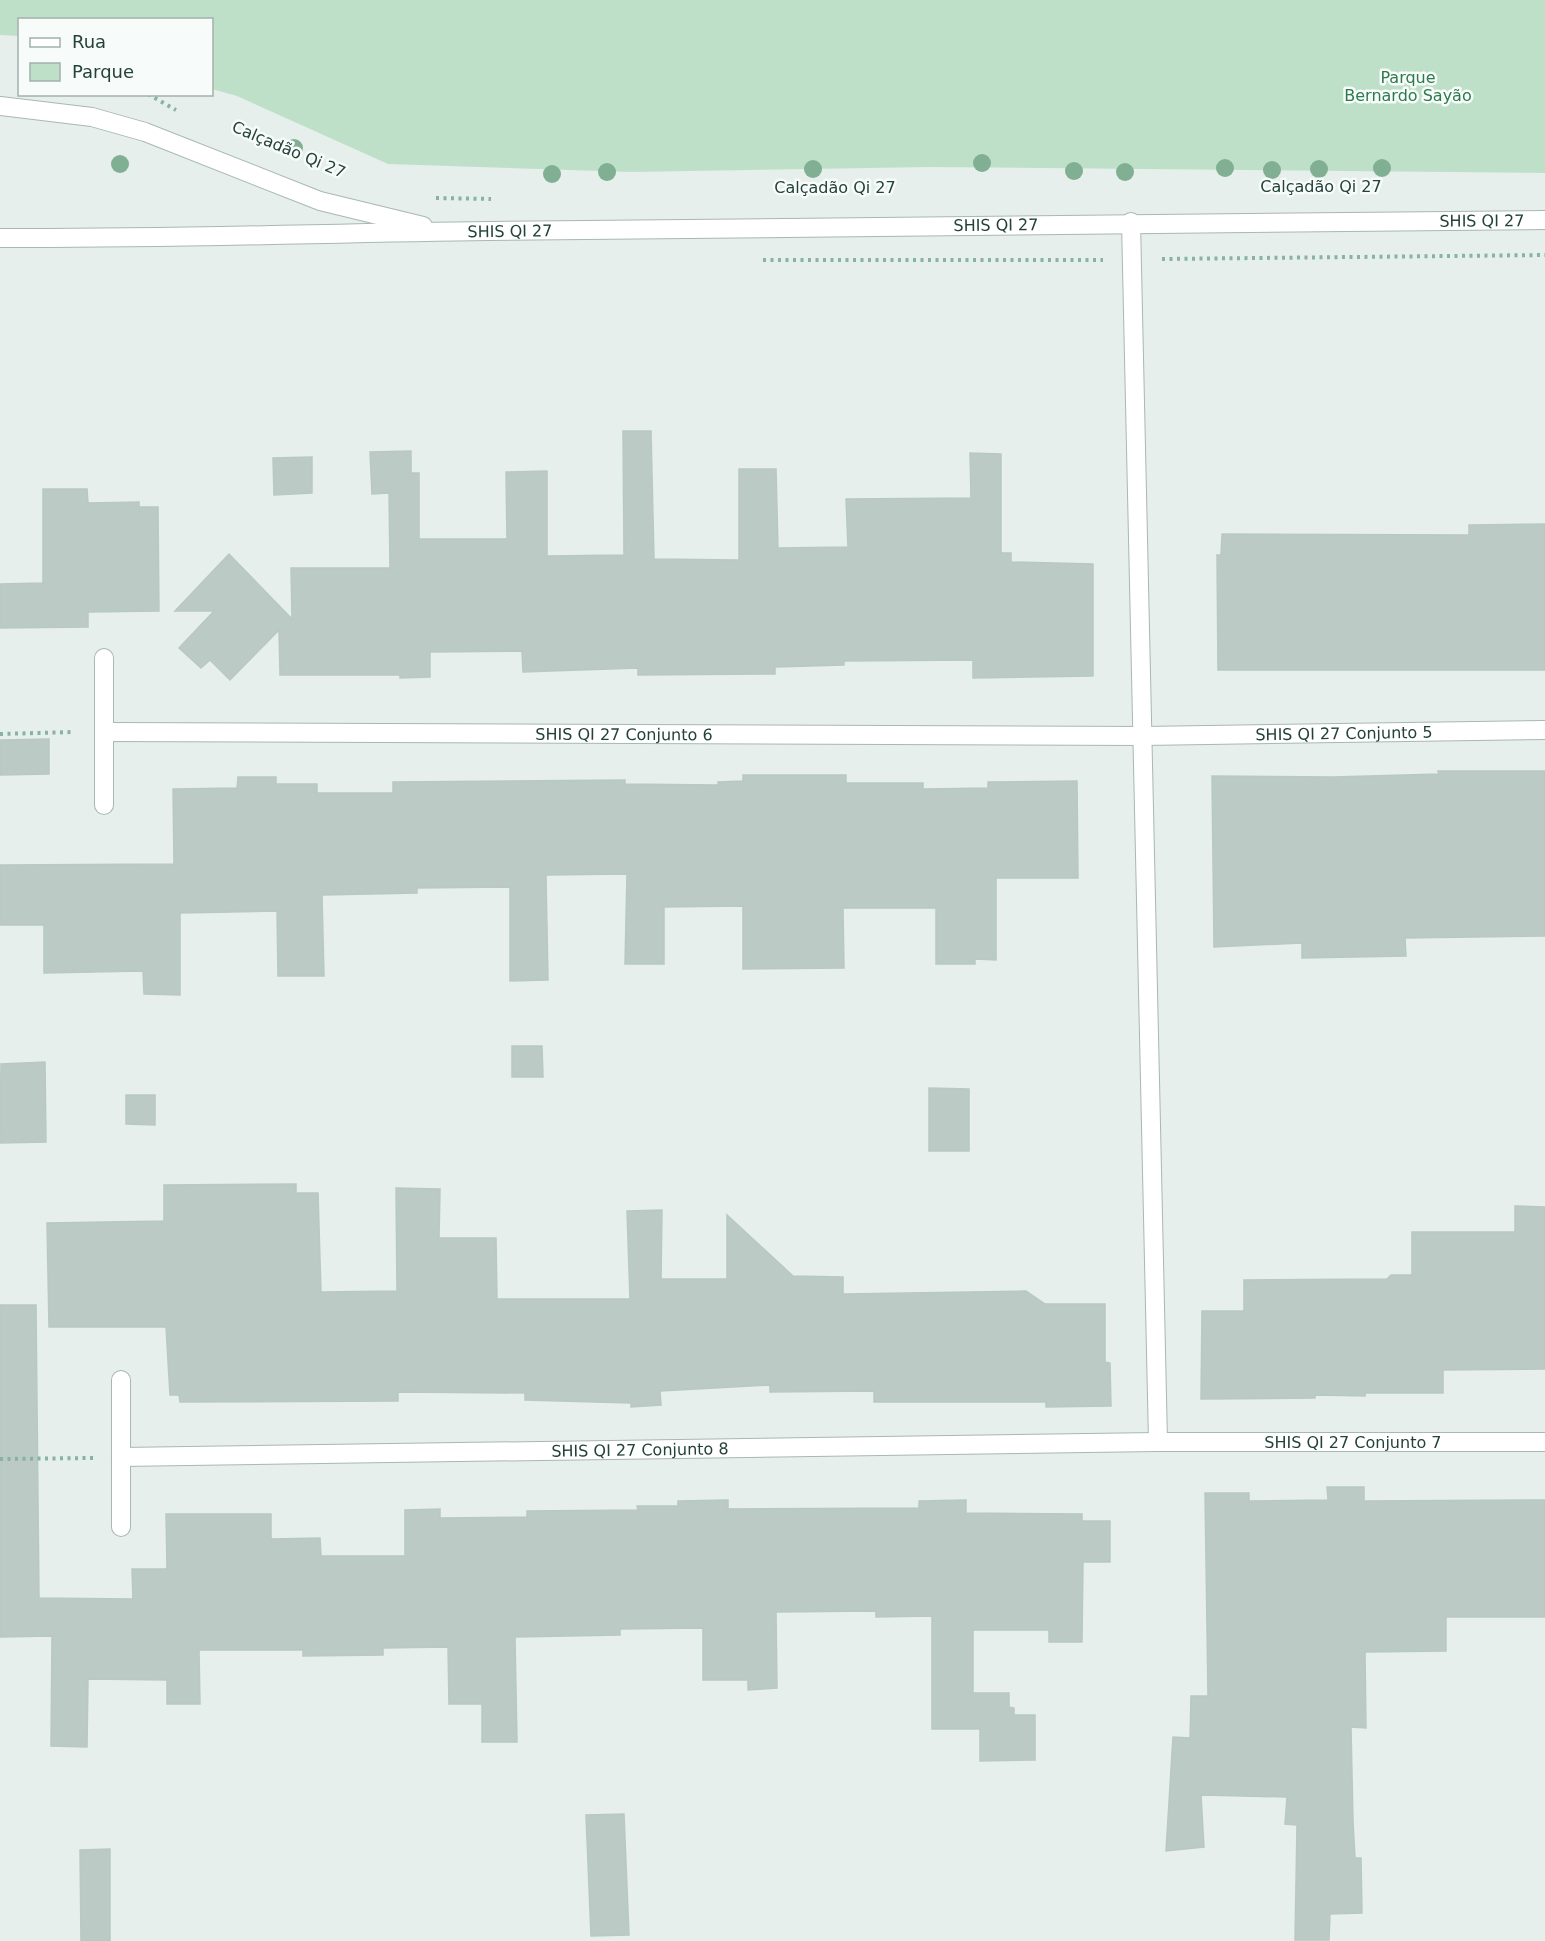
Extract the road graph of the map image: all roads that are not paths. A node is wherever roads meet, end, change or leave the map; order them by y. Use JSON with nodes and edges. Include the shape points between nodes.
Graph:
{"nodes":[{"id":1,"x":0,"y":106,"type":"edge"},
{"id":2,"x":1545,"y":220,"type":"edge"},
{"id":3,"x":1131,"y":222,"type":"junction"},
{"id":4,"x":445,"y":231,"type":"junction"},
{"id":5,"x":0,"y":238,"type":"edge"},
{"id":6,"x":104,"y":658,"type":"dead end"},
{"id":7,"x":1545,"y":730,"type":"edge"},
{"id":8,"x":105,"y":732,"type":"junction"},
{"id":9,"x":1143,"y":736,"type":"junction"},
{"id":10,"x":104,"y":805,"type":"dead end"},
{"id":11,"x":121,"y":1380,"type":"dead end"},
{"id":12,"x":1158,"y":1442,"type":"junction"},
{"id":13,"x":1545,"y":1442,"type":"edge"},
{"id":14,"x":121,"y":1457,"type":"junction"},
{"id":15,"x":121,"y":1527,"type":"dead end"}],
"edges":[{"from":1,"to":4,"type":"street","name":"SHIS QI 27","via":[[92,117],[145,132],[320,201]]},
{"from":2,"to":3,"type":"street","name":"SHIS QI 27"},
{"from":3,"to":4,"type":"street","name":"SHIS QI 27"},
{"from":3,"to":9,"type":"street"},
{"from":4,"to":5,"type":"street","name":"SHIS QI 27","via":[[285,237]]},
{"from":6,"to":8,"type":"street"},
{"from":7,"to":9,"type":"street","name":"SHIS QI 27 Conjunto 5"},
{"from":8,"to":9,"type":"street","name":"SHIS QI 27 Conjunto 6"},
{"from":8,"to":10,"type":"street"},
{"from":9,"to":12,"type":"street"},
{"from":11,"to":14,"type":"street"},
{"from":12,"to":13,"type":"street","name":"SHIS QI 27 Conjunto 7"},
{"from":12,"to":14,"type":"street","name":"SHIS QI 27 Conjunto 8"},
{"from":14,"to":15,"type":"street"}]}
